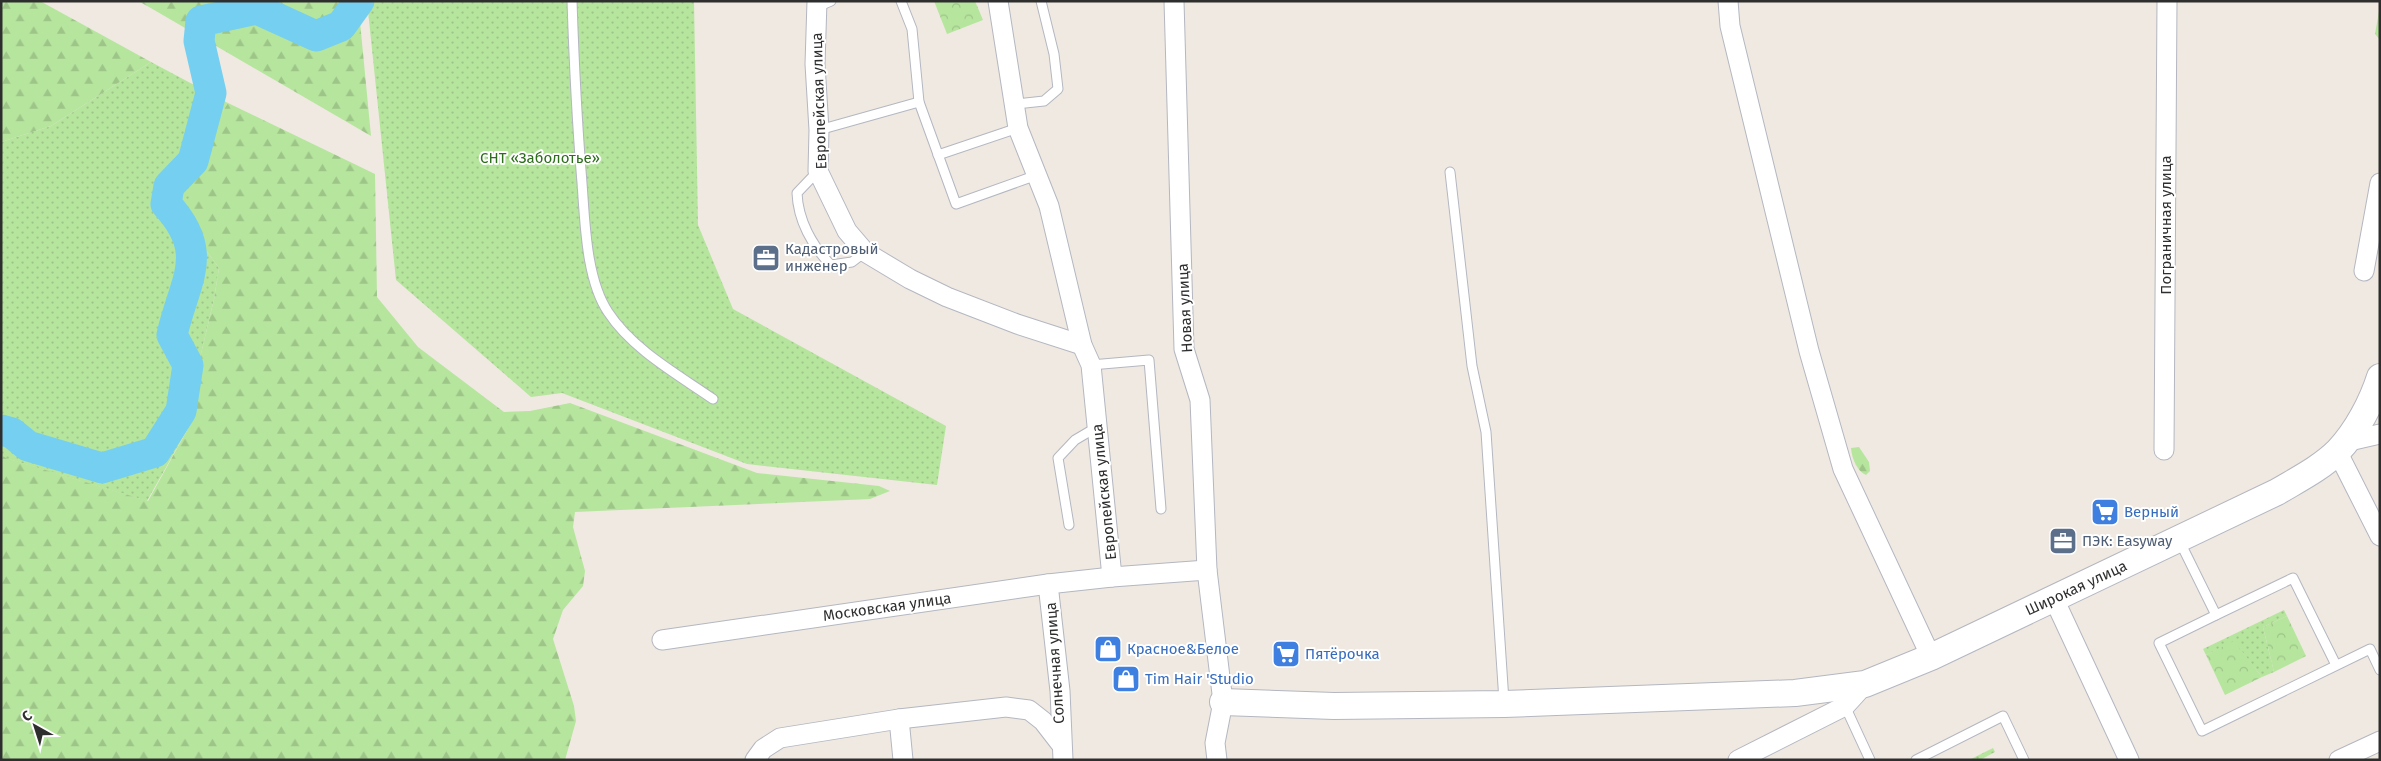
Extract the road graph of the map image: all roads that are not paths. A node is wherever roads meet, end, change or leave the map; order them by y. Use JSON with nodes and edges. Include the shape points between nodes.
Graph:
{"nodes":[{"id":1,"x":572,"y":1,"type":"edge"},
{"id":2,"x":901,"y":1,"type":"edge"},
{"id":3,"x":998,"y":1,"type":"edge"},
{"id":4,"x":1041,"y":1,"type":"edge"},
{"id":5,"x":1174,"y":1,"type":"edge"},
{"id":6,"x":1728,"y":1,"type":"edge"},
{"id":7,"x":2167,"y":1,"type":"edge"},
{"id":8,"x":822,"y":3,"type":"edge"},
{"id":9,"x":919,"y":102,"type":"junction"},
{"id":10,"x":1016,"y":104,"type":"junction"},
{"id":11,"x":1018,"y":128,"type":"junction"},
{"id":12,"x":819,"y":130,"type":"junction"},
{"id":13,"x":938,"y":155,"type":"junction"},
{"id":14,"x":818,"y":172,"type":"junction"},
{"id":15,"x":1450,"y":172,"type":"dead end"},
{"id":16,"x":1037,"y":175,"type":"junction"},
{"id":17,"x":2380,"y":183,"type":"edge"},
{"id":18,"x":865,"y":252,"type":"junction"},
{"id":19,"x":2364,"y":271,"type":"dead end"},
{"id":20,"x":1082,"y":345,"type":"junction"},
{"id":21,"x":1091,"y":364,"type":"junction"},
{"id":22,"x":2380,"y":377,"type":"edge"},
{"id":23,"x":713,"y":399,"type":"dead end"},
{"id":24,"x":1097,"y":426,"type":"junction"},
{"id":25,"x":2380,"y":434,"type":"edge"},
{"id":26,"x":2341,"y":446,"type":"junction"},
{"id":27,"x":2164,"y":450,"type":"dead end"},
{"id":28,"x":1161,"y":509,"type":"dead end"},
{"id":29,"x":1069,"y":525,"type":"dead end"},
{"id":30,"x":2380,"y":536,"type":"edge"},
{"id":31,"x":2179,"y":539,"type":"junction"},
{"id":32,"x":1207,"y":570,"type":"junction"},
{"id":33,"x":1112,"y":578,"type":"junction"},
{"id":34,"x":1048,"y":584,"type":"junction"},
{"id":35,"x":2054,"y":599,"type":"junction"},
{"id":36,"x":2216,"y":615,"type":"junction"},
{"id":37,"x":662,"y":640,"type":"dead end"},
{"id":38,"x":1931,"y":657,"type":"junction"},
{"id":39,"x":2336,"y":666,"type":"junction"},
{"id":40,"x":2380,"y":670,"type":"edge"},
{"id":41,"x":1866,"y":684,"type":"junction"},
{"id":42,"x":1223,"y":702,"type":"junction"},
{"id":43,"x":1504,"y":704,"type":"junction"},
{"id":44,"x":1845,"y":706,"type":"junction"},
{"id":45,"x":899,"y":719,"type":"junction"},
{"id":46,"x":2378,"y":745,"type":"edge"},
{"id":47,"x":1061,"y":751,"type":"edge"},
{"id":48,"x":755,"y":760,"type":"edge"},
{"id":49,"x":903,"y":760,"type":"edge"},
{"id":50,"x":1216,"y":760,"type":"edge"},
{"id":51,"x":1738,"y":760,"type":"edge"},
{"id":52,"x":1870,"y":760,"type":"edge"},
{"id":53,"x":1916,"y":760,"type":"edge"},
{"id":54,"x":2024,"y":760,"type":"edge"},
{"id":55,"x":2129,"y":760,"type":"edge"},
{"id":56,"x":2339,"y":760,"type":"edge"}],
"edges":[{"from":1,"to":23,"type":"lane","via":[[575,98],[585,221],[598,292],[607,312],[621,329],[643,349]]},
{"from":2,"to":9,"type":"lane","via":[[912,29]]},
{"from":3,"to":10,"type":"street","name":"Европейская улица"},
{"from":4,"to":10,"type":"lane","via":[[1054,54],[1058,89],[1044,102]]},
{"from":5,"to":32,"type":"street","name":"Новая улица","via":[[1184,350],[1200,400]]},
{"from":6,"to":38,"type":"street","via":[[1730,26],[1770,198],[1843,468]]},
{"from":7,"to":27,"type":"street","name":"Пограничная улица"},
{"from":8,"to":12,"type":"street","name":"Европейская улица","via":[[815,64]]},
{"from":9,"to":12,"type":"lane"},
{"from":9,"to":13,"type":"lane"},
{"from":10,"to":11,"type":"street","name":"Европейская улица"},
{"from":11,"to":13,"type":"lane"},
{"from":11,"to":16,"type":"street","name":"Европейская улица"},
{"from":12,"to":14,"type":"street","name":"Европейская улица"},
{"from":13,"to":16,"type":"lane","via":[[956,204]]},
{"from":14,"to":18,"type":"street","name":"Европейская улица","via":[[847,231]]},
{"from":14,"to":18,"type":"lane","via":[[797,192],[797,210],[818,252],[831,265],[852,262]]},
{"from":15,"to":43,"type":"lane","via":[[1472,366],[1486,432]]},
{"from":16,"to":20,"type":"street","name":"Европейская улица","via":[[1049,206]]},
{"from":17,"to":19,"type":"street"},
{"from":18,"to":20,"type":"street","name":"Европейская улица","via":[[947,297]]},
{"from":20,"to":21,"type":"street","name":"Европейская улица"},
{"from":21,"to":24,"type":"street","name":"Европейская улица"},
{"from":21,"to":28,"type":"lane","via":[[1149,360]]},
{"from":22,"to":26,"type":"street","name":"Широкая улица","via":[[2373,397]]},
{"from":24,"to":29,"type":"lane","via":[[1075,440],[1058,458]]},
{"from":24,"to":33,"type":"street","name":"Европейская улица"},
{"from":25,"to":26,"type":"street"},
{"from":26,"to":30,"type":"street"},
{"from":26,"to":31,"type":"street","name":"Широкая улица","via":[[2314,470],[2277,492]]},
{"from":31,"to":35,"type":"street","name":"Широкая улица"},
{"from":31,"to":36,"type":"lane"},
{"from":32,"to":33,"type":"street","name":"Европейская улица"},
{"from":32,"to":42,"type":"street","name":"Новая улица"},
{"from":33,"to":34,"type":"street","name":"Московская улица"},
{"from":34,"to":37,"type":"street","name":"Московская улица"},
{"from":34,"to":47,"type":"street","name":"Солнечная улица","via":[[1060,691]]},
{"from":35,"to":38,"type":"street","name":"Широкая улица"},
{"from":35,"to":55,"type":"street"},
{"from":36,"to":39,"type":"lane","via":[[2293,578]]},
{"from":36,"to":39,"type":"lane","via":[[2159,643],[2202,731]]},
{"from":38,"to":41,"type":"street","name":"Широкая улица"},
{"from":39,"to":40,"type":"lane","via":[[2370,649]]},
{"from":41,"to":43,"type":"street","name":"Широкая улица","via":[[1795,693]]},
{"from":41,"to":44,"type":"street"},
{"from":42,"to":43,"type":"street","name":"Широкая улица","via":[[1334,706]]},
{"from":42,"to":50,"type":"street","name":"Новая улица","via":[[1215,743]]},
{"from":44,"to":51,"type":"street"},
{"from":44,"to":52,"type":"lane"},
{"from":45,"to":47,"type":"street","name":"Солнечная улица","via":[[1006,707],[1029,710],[1043,720]]},
{"from":45,"to":48,"type":"street","name":"Солнечная улица","via":[[780,738],[763,749]]},
{"from":45,"to":49,"type":"street"},
{"from":46,"to":56,"type":"street"},
{"from":53,"to":54,"type":"lane","via":[[2003,716]]}]}
